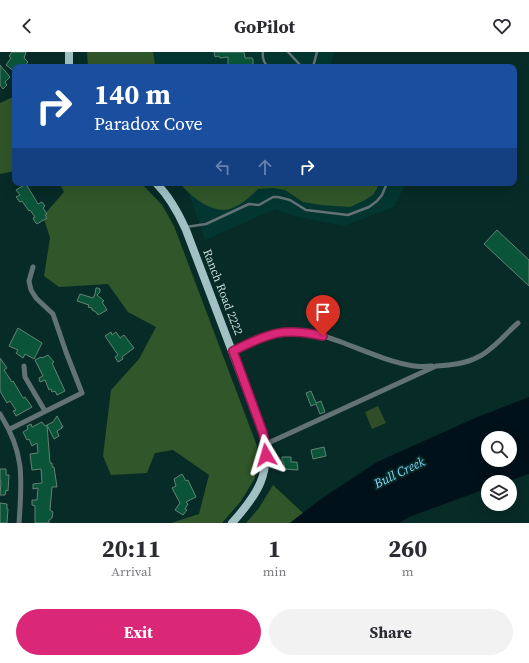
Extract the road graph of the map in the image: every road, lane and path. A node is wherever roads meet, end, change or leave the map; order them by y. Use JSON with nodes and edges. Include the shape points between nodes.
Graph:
{"nodes":[{"id":1,"x":69,"y":52,"type":"edge"},
{"id":2,"x":263,"y":52,"type":"edge"},
{"id":3,"x":288,"y":52,"type":"edge"},
{"id":4,"x":317,"y":52,"type":"edge"},
{"id":5,"x":69,"y":64,"type":"edge"},
{"id":6,"x":266,"y":64,"type":"edge"},
{"id":7,"x":299,"y":64,"type":"edge"},
{"id":8,"x":314,"y":64,"type":"edge"},
{"id":9,"x":159,"y":186,"type":"edge"},
{"id":10,"x":386,"y":186,"type":"edge"},
{"id":11,"x":185,"y":228,"type":"junction"},
{"id":12,"x":33,"y":267,"type":"dead end"},
{"id":13,"x":518,"y":322,"type":"dead end"},
{"id":14,"x":233,"y":351,"type":"junction"},
{"id":15,"x":24,"y":366,"type":"dead end"},
{"id":16,"x":436,"y":366,"type":"junction"},
{"id":17,"x":45,"y":411,"type":"junction"},
{"id":18,"x":0,"y":414,"type":"edge"},
{"id":19,"x":10,"y":429,"type":"junction"},
{"id":20,"x":266,"y":444,"type":"junction"},
{"id":21,"x":19,"y":523,"type":"edge"},
{"id":22,"x":232,"y":523,"type":"edge"}],
"edges":[{"from":1,"to":5,"type":"main road"},
{"from":2,"to":6,"type":"lane"},
{"from":3,"to":7,"type":"lane"},
{"from":4,"to":8,"type":"lane"},
{"from":9,"to":11,"type":"main road","name":"Ranch Road 2222","via":[[178,212]]},
{"from":10,"to":11,"type":"lane","via":[[377,201],[348,215],[306,210],[290,200],[273,197],[259,205],[250,204],[206,224]]},
{"from":11,"to":14,"type":"main road","name":"Ranch Road 2222"},
{"from":12,"to":17,"type":"street","via":[[29,281],[32,290],[36,298],[53,314],[82,393]]},
{"from":13,"to":16,"type":"street","via":[[478,357],[462,363]]},
{"from":14,"to":16,"type":"street","via":[[258,338],[294,331],[323,336],[400,363]]},
{"from":14,"to":20,"type":"main road","name":"Ranch Road 2222"},
{"from":15,"to":17,"type":"street","via":[[25,377]]},
{"from":16,"to":20,"type":"street"},
{"from":17,"to":19,"type":"street"},
{"from":18,"to":19,"type":"street"},
{"from":19,"to":21,"type":"street","via":[[21,467]]},
{"from":20,"to":22,"type":"main road","name":"Ranch Road 2222","via":[[266,464],[261,482],[252,501]]}]}
